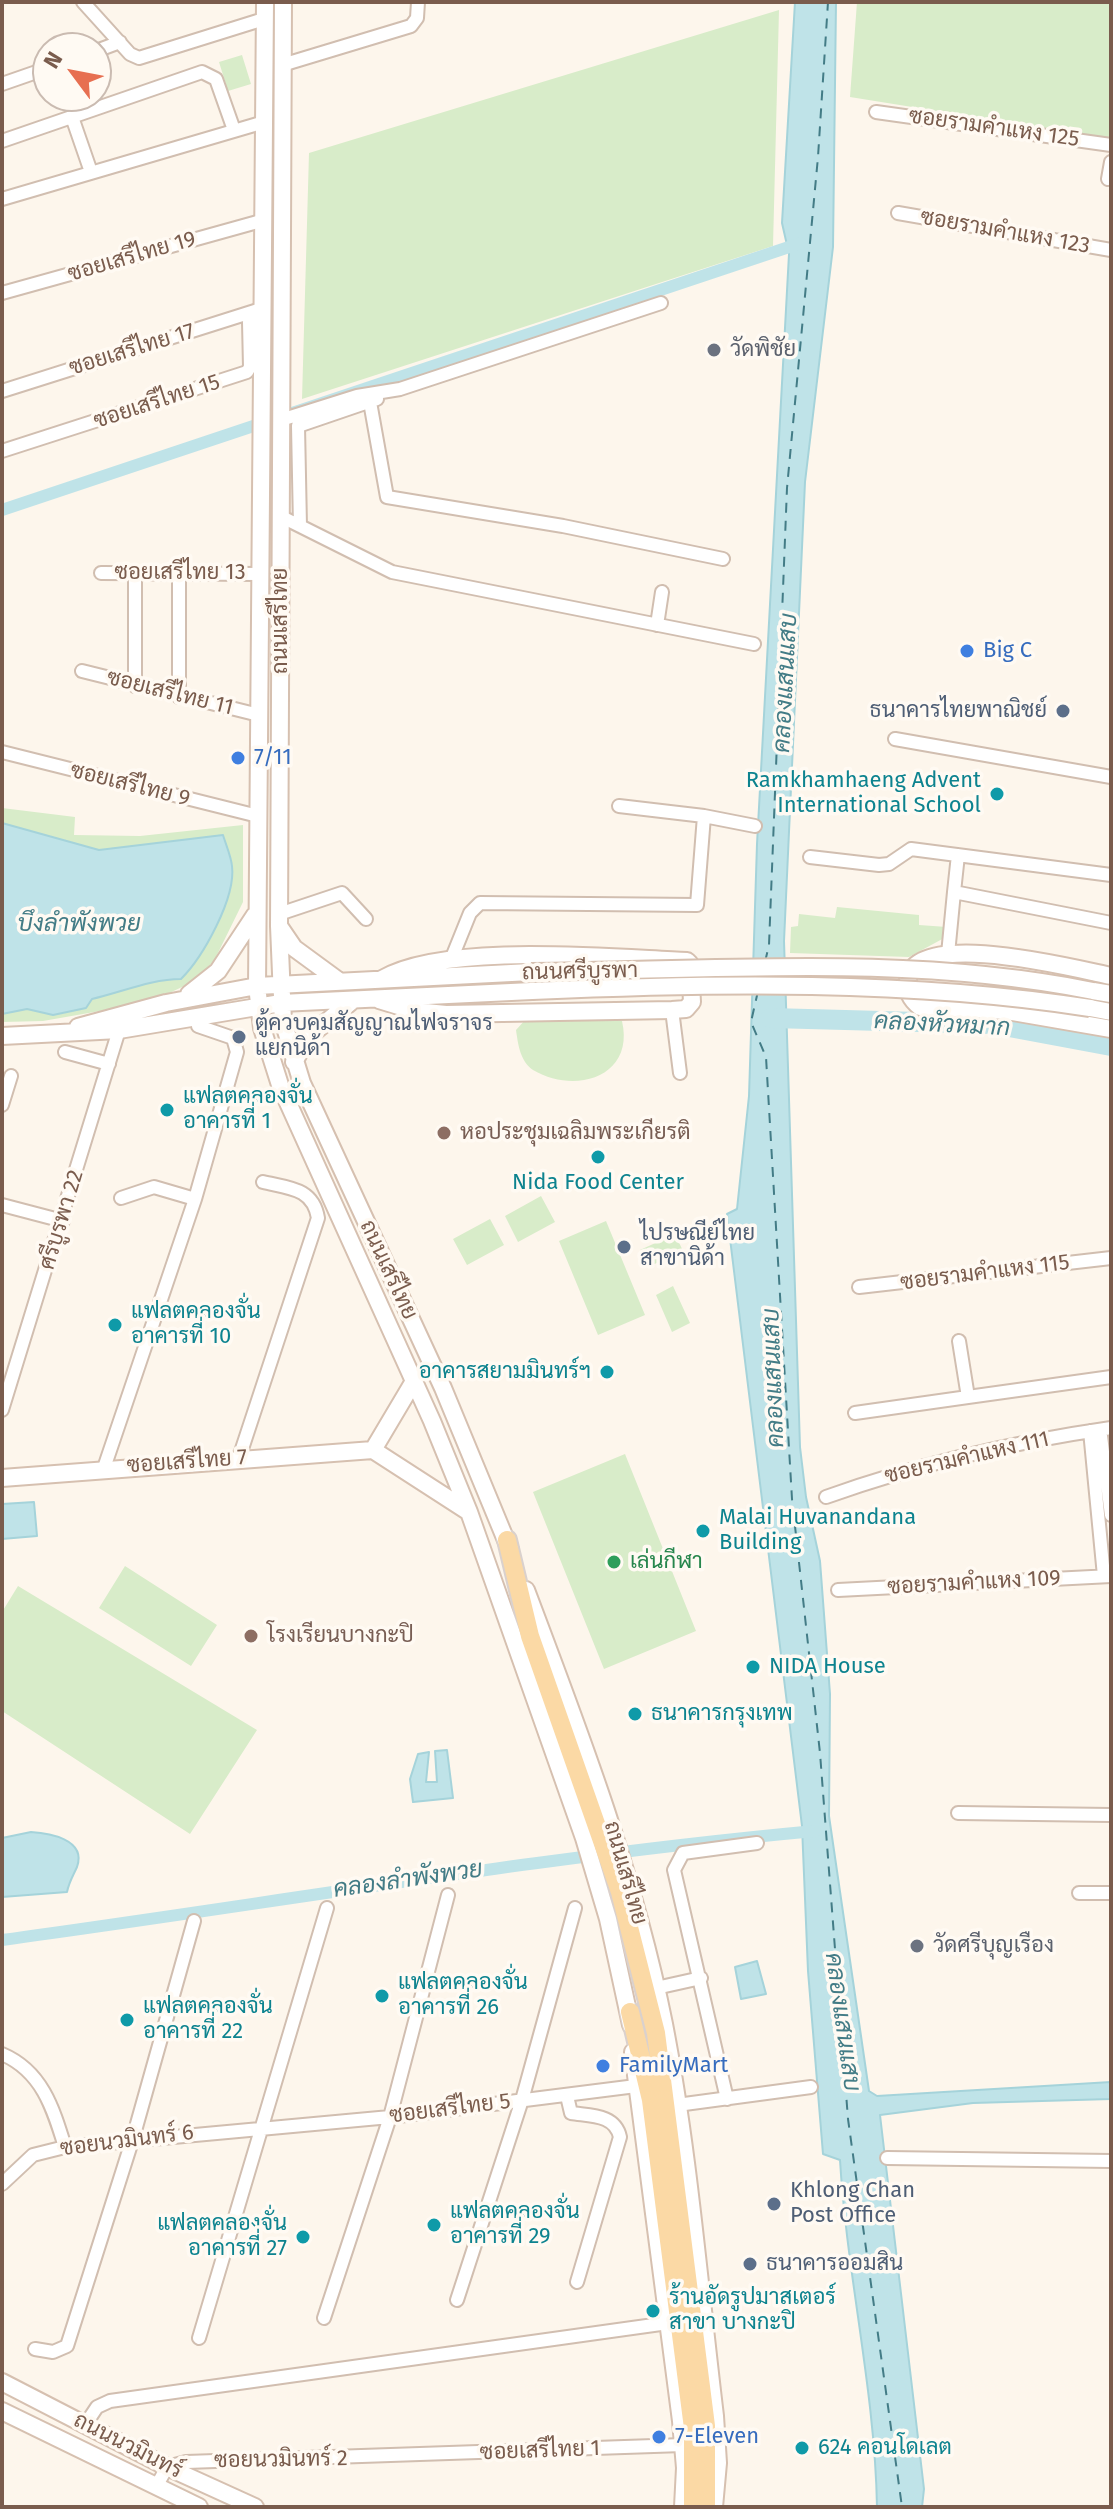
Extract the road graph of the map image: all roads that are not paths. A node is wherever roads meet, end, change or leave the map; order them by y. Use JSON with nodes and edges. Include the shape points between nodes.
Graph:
{"nodes":[{"id":1,"x":83,"y":2,"type":"edge"},
{"id":2,"x":283,"y":2,"type":"edge"},
{"id":3,"x":418,"y":2,"type":"edge"},
{"id":4,"x":264,"y":10,"type":"edge"},
{"id":5,"x":120,"y":42,"type":"junction"},
{"id":6,"x":112,"y":45,"type":"edge"},
{"id":7,"x":282,"y":65,"type":"junction"},
{"id":8,"x":32,"y":74,"type":"edge"},
{"id":9,"x":2,"y":84,"type":"edge"},
{"id":10,"x":876,"y":112,"type":"dead end"},
{"id":11,"x":72,"y":117,"type":"junction"},
{"id":12,"x":261,"y":123,"type":"junction"},
{"id":13,"x":234,"y":130,"type":"junction"},
{"id":14,"x":2,"y":141,"type":"edge"},
{"id":15,"x":1111,"y":145,"type":"edge"},
{"id":16,"x":1111,"y":162,"type":"edge"},
{"id":17,"x":91,"y":172,"type":"junction"},
{"id":18,"x":1108,"y":179,"type":"dead end"},
{"id":19,"x":2,"y":199,"type":"edge"},
{"id":20,"x":898,"y":213,"type":"dead end"},
{"id":21,"x":261,"y":221,"type":"junction"},
{"id":22,"x":1111,"y":250,"type":"edge"},
{"id":23,"x":2,"y":293,"type":"edge"},
{"id":24,"x":661,"y":303,"type":"dead end"},
{"id":25,"x":261,"y":309,"type":"junction"},
{"id":26,"x":400,"y":389,"type":"junction"},
{"id":27,"x":2,"y":391,"type":"edge"},
{"id":28,"x":370,"y":402,"type":"junction"},
{"id":29,"x":284,"y":420,"type":"junction"},
{"id":30,"x":2,"y":451,"type":"edge"},
{"id":31,"x":282,"y":517,"type":"junction"},
{"id":32,"x":300,"y":526,"type":"junction"},
{"id":33,"x":723,"y":559,"type":"dead end"},
{"id":34,"x":179,"y":572,"type":"junction"},
{"id":35,"x":101,"y":573,"type":"dead end"},
{"id":36,"x":135,"y":574,"type":"junction"},
{"id":37,"x":260,"y":574,"type":"junction"},
{"id":38,"x":662,"y":592,"type":"dead end"},
{"id":39,"x":657,"y":625,"type":"junction"},
{"id":40,"x":754,"y":644,"type":"dead end"},
{"id":41,"x":82,"y":671,"type":"dead end"},
{"id":42,"x":135,"y":686,"type":"junction"},
{"id":43,"x":179,"y":697,"type":"junction"},
{"id":44,"x":259,"y":715,"type":"junction"},
{"id":45,"x":895,"y":739,"type":"dead end"},
{"id":46,"x":2,"y":752,"type":"edge"},
{"id":47,"x":1111,"y":777,"type":"edge"},
{"id":48,"x":619,"y":806,"type":"dead end"},
{"id":49,"x":258,"y":816,"type":"junction"},
{"id":50,"x":704,"y":816,"type":"junction"},
{"id":51,"x":755,"y":826,"type":"dead end"},
{"id":52,"x":958,"y":855,"type":"junction"},
{"id":53,"x":810,"y":857,"type":"dead end"},
{"id":54,"x":1111,"y":875,"type":"edge"},
{"id":55,"x":954,"y":892,"type":"junction"},
{"id":56,"x":258,"y":910,"type":"junction"},
{"id":57,"x":366,"y":919,"type":"dead end"},
{"id":58,"x":279,"y":920,"type":"junction"},
{"id":59,"x":1111,"y":923,"type":"edge"},
{"id":60,"x":948,"y":954,"type":"junction"},
{"id":61,"x":451,"y":960,"type":"junction"},
{"id":62,"x":1111,"y":976,"type":"edge"},
{"id":63,"x":382,"y":979,"type":"junction"},
{"id":64,"x":339,"y":981,"type":"junction"},
{"id":65,"x":279,"y":984,"type":"junction"},
{"id":66,"x":257,"y":986,"type":"junction"},
{"id":67,"x":1111,"y":994,"type":"edge"},
{"id":68,"x":1091,"y":999,"type":"junction"},
{"id":69,"x":379,"y":1000,"type":"junction"},
{"id":70,"x":352,"y":1001,"type":"junction"},
{"id":71,"x":166,"y":1003,"type":"junction"},
{"id":72,"x":281,"y":1003,"type":"junction"},
{"id":73,"x":258,"y":1006,"type":"junction"},
{"id":74,"x":672,"y":1010,"type":"junction"},
{"id":75,"x":1111,"y":1012,"type":"edge"},
{"id":76,"x":198,"y":1026,"type":"dead end"},
{"id":77,"x":1111,"y":1029,"type":"edge"},
{"id":78,"x":119,"y":1030,"type":"junction"},
{"id":79,"x":54,"y":1035,"type":"junction"},
{"id":80,"x":2,"y":1036,"type":"edge"},
{"id":81,"x":65,"y":1052,"type":"dead end"},
{"id":82,"x":294,"y":1062,"type":"junction"},
{"id":83,"x":109,"y":1064,"type":"junction"},
{"id":84,"x":680,"y":1073,"type":"dead end"},
{"id":85,"x":11,"y":1076,"type":"dead end"},
{"id":86,"x":2,"y":1105,"type":"edge"},
{"id":87,"x":263,"y":1182,"type":"dead end"},
{"id":88,"x":121,"y":1198,"type":"dead end"},
{"id":89,"x":195,"y":1199,"type":"junction"},
{"id":90,"x":2,"y":1205,"type":"edge"},
{"id":91,"x":63,"y":1221,"type":"junction"},
{"id":92,"x":1111,"y":1258,"type":"edge"},
{"id":93,"x":859,"y":1287,"type":"dead end"},
{"id":94,"x":959,"y":1341,"type":"dead end"},
{"id":95,"x":1111,"y":1377,"type":"edge"},
{"id":96,"x":414,"y":1381,"type":"junction"},
{"id":97,"x":968,"y":1397,"type":"junction"},
{"id":98,"x":2,"y":1410,"type":"edge"},
{"id":99,"x":855,"y":1413,"type":"dead end"},
{"id":100,"x":1101,"y":1432,"type":"edge"},
{"id":101,"x":373,"y":1450,"type":"junction"},
{"id":102,"x":239,"y":1458,"type":"junction"},
{"id":103,"x":104,"y":1468,"type":"junction"},
{"id":104,"x":2,"y":1478,"type":"edge"},
{"id":105,"x":826,"y":1497,"type":"dead end"},
{"id":106,"x":469,"y":1512,"type":"junction"},
{"id":107,"x":1111,"y":1515,"type":"edge"},
{"id":108,"x":507,"y":1540,"type":"junction"},
{"id":109,"x":1107,"y":1576,"type":"edge"},
{"id":110,"x":838,"y":1590,"type":"dead end"},
{"id":111,"x":958,"y":1813,"type":"dead end"},
{"id":112,"x":1111,"y":1815,"type":"edge"},
{"id":113,"x":757,"y":1843,"type":"dead end"},
{"id":114,"x":1079,"y":1893,"type":"dead end"},
{"id":115,"x":1111,"y":1893,"type":"edge"},
{"id":116,"x":448,"y":1895,"type":"dead end"},
{"id":117,"x":327,"y":1908,"type":"dead end"},
{"id":118,"x":575,"y":1908,"type":"dead end"},
{"id":119,"x":194,"y":1921,"type":"dead end"},
{"id":120,"x":701,"y":1978,"type":"junction"},
{"id":121,"x":656,"y":1988,"type":"junction"},
{"id":122,"x":630,"y":2012,"type":"junction"},
{"id":123,"x":2,"y":2054,"type":"edge"},
{"id":124,"x":636,"y":2086,"type":"junction"},
{"id":125,"x":811,"y":2087,"type":"dead end"},
{"id":126,"x":567,"y":2096,"type":"junction"},
{"id":127,"x":727,"y":2099,"type":"junction"},
{"id":128,"x":522,"y":2100,"type":"junction"},
{"id":129,"x":677,"y":2105,"type":"junction"},
{"id":130,"x":390,"y":2117,"type":"junction"},
{"id":131,"x":263,"y":2127,"type":"junction"},
{"id":132,"x":133,"y":2138,"type":"junction"},
{"id":133,"x":65,"y":2147,"type":"junction"},
{"id":134,"x":887,"y":2158,"type":"dead end"},
{"id":135,"x":1111,"y":2161,"type":"edge"},
{"id":136,"x":2,"y":2184,"type":"edge"},
{"id":137,"x":577,"y":2282,"type":"dead end"},
{"id":138,"x":457,"y":2300,"type":"dead end"},
{"id":139,"x":324,"y":2318,"type":"dead end"},
{"id":140,"x":668,"y":2323,"type":"junction"},
{"id":141,"x":199,"y":2338,"type":"dead end"},
{"id":142,"x":35,"y":2349,"type":"dead end"},
{"id":143,"x":2,"y":2382,"type":"edge"},
{"id":144,"x":2,"y":2411,"type":"edge"},
{"id":145,"x":85,"y":2425,"type":"junction"},
{"id":146,"x":683,"y":2445,"type":"junction"},
{"id":147,"x":396,"y":2457,"type":"joint"},
{"id":148,"x":167,"y":2467,"type":"junction"},
{"id":149,"x":156,"y":2487,"type":"junction"},
{"id":150,"x":199,"y":2507,"type":"edge"},
{"id":151,"x":255,"y":2507,"type":"edge"},
{"id":152,"x":683,"y":2507,"type":"edge"},
{"id":153,"x":693,"y":2507,"type":"edge"},
{"id":154,"x":706,"y":2507,"type":"edge"},
{"id":155,"x":714,"y":2507,"type":"edge"}],
"edges":[{"from":1,"to":5,"type":"street"},
{"from":2,"to":7,"type":"main road","name":"ถนนเสรีไทย"},
{"from":3,"to":7,"type":"street","via":[[411,26]]},
{"from":4,"to":5,"type":"street","via":[[139,58]]},
{"from":4,"to":12,"type":"main road","name":"ถนนเสรีไทย"},
{"from":5,"to":6,"type":"street"},
{"from":7,"to":29,"type":"main road","name":"ถนนเสรีไทย"},
{"from":8,"to":9,"type":"street"},
{"from":10,"to":15,"type":"street","name":"ซอยรามคำแหง 125"},
{"from":11,"to":13,"type":"street","via":[[202,72],[216,79]]},
{"from":11,"to":14,"type":"street"},
{"from":11,"to":17,"type":"street"},
{"from":12,"to":13,"type":"street"},
{"from":12,"to":21,"type":"main road","name":"ถนนเสรีไทย"},
{"from":13,"to":17,"type":"street"},
{"from":16,"to":18,"type":"street"},
{"from":17,"to":19,"type":"street"},
{"from":20,"to":22,"type":"street","name":"ซอยรามคำแหง 123"},
{"from":21,"to":23,"type":"street","name":"ซอยเสรีไทย 19"},
{"from":21,"to":25,"type":"main road","name":"ถนนเสรีไทย"},
{"from":24,"to":26,"type":"street"},
{"from":25,"to":27,"type":"street","name":"ซอยเสรีไทย 17"},
{"from":25,"to":30,"type":"street","name":"ซอยเสรีไทย 15","via":[[249,322],[247,372]]},
{"from":25,"to":37,"type":"main road","name":"ถนนเสรีไทย"},
{"from":26,"to":28,"type":"street"},
{"from":26,"to":29,"type":"street","via":[[357,396]]},
{"from":28,"to":32,"type":"street","via":[[298,426]]},
{"from":28,"to":33,"type":"street","via":[[387,497]]},
{"from":29,"to":31,"type":"main road","name":"ถนนเสรีไทย"},
{"from":31,"to":32,"type":"street"},
{"from":31,"to":58,"type":"main road","name":"ถนนเสรีไทย"},
{"from":32,"to":39,"type":"street","via":[[392,572]]},
{"from":34,"to":36,"type":"street","name":"ซอยเสรีไทย 13"},
{"from":34,"to":37,"type":"street","name":"ซอยเสรีไทย 13"},
{"from":34,"to":43,"type":"street"},
{"from":35,"to":36,"type":"street","name":"ซอยเสรีไทย 13"},
{"from":36,"to":42,"type":"street"},
{"from":37,"to":44,"type":"main road","name":"ถนนเสรีไทย"},
{"from":38,"to":39,"type":"street"},
{"from":39,"to":40,"type":"street"},
{"from":41,"to":42,"type":"street","name":"ซอยเสรีไทย 11"},
{"from":42,"to":43,"type":"street","name":"ซอยเสรีไทย 11"},
{"from":43,"to":44,"type":"street","name":"ซอยเสรีไทย 11"},
{"from":44,"to":49,"type":"main road","name":"ถนนเสรีไทย"},
{"from":45,"to":47,"type":"street"},
{"from":46,"to":49,"type":"street","name":"ซอยเสรีไทย 9"},
{"from":48,"to":50,"type":"street"},
{"from":49,"to":56,"type":"main road","name":"ถนนเสรีไทย"},
{"from":50,"to":51,"type":"street"},
{"from":50,"to":61,"type":"street","via":[[697,905],[480,903],[470,913]]},
{"from":52,"to":53,"type":"street","via":[[911,849],[879,865]]},
{"from":52,"to":54,"type":"street"},
{"from":52,"to":55,"type":"street"},
{"from":55,"to":59,"type":"street"},
{"from":55,"to":60,"type":"street"},
{"from":56,"to":66,"type":"main road","name":"ถนนเสรีไทย"},
{"from":56,"to":71,"type":"main road","via":[[207,983]]},
{"from":57,"to":58,"type":"street","via":[[342,893]]},
{"from":58,"to":64,"type":"main road","via":[[294,948]]},
{"from":58,"to":65,"type":"main road","name":"ถนนเสรีไทย"},
{"from":60,"to":62,"type":"main road","via":[[1008,957]]},
{"from":60,"to":77,"type":"main road","via":[[926,957],[910,971],[908,992],[920,1007],[1007,1011]]},
{"from":61,"to":63,"type":"main road","via":[[397,970]]},
{"from":61,"to":74,"type":"main road","via":[[533,956],[687,961],[692,1002],[686,1009]]},
{"from":63,"to":64,"type":"main road","name":"ถนนศรีบูรพา"},
{"from":63,"to":68,"type":"main road","name":"ถนนศรีบูรพา","bridge":true,"via":[[902,968],[1027,978]]},
{"from":64,"to":65,"type":"main road","name":"ถนนศรีบูรพา"},
{"from":65,"to":66,"type":"main road","name":"ถนนศรีบูรพา"},
{"from":65,"to":72,"type":"main road","name":"ถนนเสรีไทย"},
{"from":66,"to":71,"type":"main road","name":"ถนนศรีบูรพา"},
{"from":66,"to":73,"type":"main road","name":"ถนนเสรีไทย"},
{"from":67,"to":68,"type":"main road","name":"ถนนศรีบูรพา"},
{"from":68,"to":69,"type":"main road","name":"ถนนศรีบูรพา","bridge":true,"via":[[898,989],[532,991]]},
{"from":68,"to":75,"type":"main road","name":"ถนนศรีบูรพา"},
{"from":69,"to":70,"type":"main road","name":"ถนนศรีบูรพา"},
{"from":69,"to":74,"type":"main road","via":[[446,1014]]},
{"from":70,"to":72,"type":"main road","name":"ถนนศรีบูรพา"},
{"from":70,"to":82,"type":"main road","via":[[308,1037]]},
{"from":71,"to":79,"type":"main road","name":"ถนนศรีบูรพา"},
{"from":72,"to":73,"type":"main road","name":"ถนนศรีบูรพา"},
{"from":72,"to":82,"type":"main road","name":"ถนนเสรีไทย"},
{"from":73,"to":78,"type":"main road","name":"ถนนศรีบูรพา"},
{"from":73,"to":96,"type":"main road","name":"ถนนเสรีไทย","via":[[280,1085]]},
{"from":74,"to":84,"type":"street"},
{"from":76,"to":89,"type":"street","via":[[233,1038],[237,1052]]},
{"from":78,"to":79,"type":"main road","name":"ถนนศรีบูรพา"},
{"from":78,"to":83,"type":"street","name":"ศรีบูรพา 22"},
{"from":79,"to":80,"type":"main road","name":"ถนนศรีบูรพา"},
{"from":81,"to":83,"type":"street"},
{"from":82,"to":108,"type":"main road","name":"ถนนเสรีไทย"},
{"from":83,"to":91,"type":"street","name":"ศรีบูรพา 22"},
{"from":85,"to":86,"type":"street"},
{"from":87,"to":102,"type":"street","via":[[304,1191],[318,1218]]},
{"from":88,"to":89,"type":"street","via":[[154,1187]]},
{"from":89,"to":103,"type":"street"},
{"from":90,"to":91,"type":"street"},
{"from":91,"to":98,"type":"street","name":"ศรีบูรพา 22"},
{"from":92,"to":93,"type":"street","name":"ซอยรามคำแหง 115"},
{"from":94,"to":97,"type":"street"},
{"from":95,"to":97,"type":"street"},
{"from":96,"to":101,"type":"main road"},
{"from":96,"to":106,"type":"main road","name":"ถนนเสรีไทย"},
{"from":97,"to":99,"type":"street"},
{"from":100,"to":105,"type":"street","name":"ซอยรามคำแหง 111","via":[[1031,1440]]},
{"from":100,"to":107,"type":"street"},
{"from":100,"to":109,"type":"street"},
{"from":101,"to":102,"type":"main road","name":"ซอยเสรีไทย 7"},
{"from":101,"to":106,"type":"main road"},
{"from":102,"to":103,"type":"main road","name":"ซอยเสรีไทย 7"},
{"from":103,"to":104,"type":"main road","name":"ซอยเสรีไทย 7"},
{"from":106,"to":122,"type":"main road","name":"ถนนเสรีไทย","via":[[592,1862]]},
{"from":108,"to":121,"type":"main road","name":"ถนนเสรีไทย","via":[[614,1829]]},
{"from":108,"to":154,"type":"main road","via":[[530,1636],[620,1892],[648,1995],[663,2073],[706,2426]]},
{"from":109,"to":110,"type":"street","name":"ซอยรามคำแหง 109"},
{"from":111,"to":112,"type":"street"},
{"from":113,"to":120,"type":"street","via":[[683,1853],[676,1861]]},
{"from":114,"to":115,"type":"street"},
{"from":116,"to":130,"type":"street"},
{"from":117,"to":131,"type":"street"},
{"from":118,"to":128,"type":"street"},
{"from":119,"to":132,"type":"street"},
{"from":120,"to":121,"type":"street"},
{"from":120,"to":127,"type":"street"},
{"from":121,"to":129,"type":"main road","name":"ถนนเสรีไทย"},
{"from":122,"to":124,"type":"main road","name":"ถนนเสรีไทย"},
{"from":122,"to":153,"type":"main road","via":[[651,2100],[665,2205],[693,2428]]},
{"from":123,"to":133,"type":"street","via":[[35,2076],[46,2092]]},
{"from":124,"to":126,"type":"street","name":"ซอยเสรีไทย 5"},
{"from":124,"to":140,"type":"main road","name":"ถนนเสรีไทย"},
{"from":125,"to":127,"type":"street"},
{"from":126,"to":128,"type":"street","name":"ซอยเสรีไทย 5"},
{"from":126,"to":137,"type":"street","via":[[571,2113],[607,2118],[620,2137]]},
{"from":127,"to":129,"type":"street"},
{"from":128,"to":130,"type":"street","name":"ซอยเสรีไทย 5"},
{"from":128,"to":138,"type":"street"},
{"from":129,"to":155,"type":"main road","name":"ถนนเสรีไทย","via":[[715,2416]]},
{"from":130,"to":131,"type":"street","name":"ซอยเสรีไทย 5"},
{"from":130,"to":139,"type":"street"},
{"from":131,"to":132,"type":"street","name":"ซอยนวมินทร์ 6"},
{"from":131,"to":141,"type":"street"},
{"from":132,"to":133,"type":"street","name":"ซอยนวมินทร์ 6"},
{"from":132,"to":142,"type":"street","via":[[67,2346],[53,2352]]},
{"from":133,"to":136,"type":"street","name":"ซอยนวมินทร์ 6","via":[[33,2155]]},
{"from":134,"to":135,"type":"street"},
{"from":140,"to":145,"type":"street","via":[[110,2401],[97,2407]]},
{"from":140,"to":146,"type":"main road","name":"ถนนเสรีไทย"},
{"from":143,"to":145,"type":"main road","name":"ถนนนวมินทร์"},
{"from":144,"to":149,"type":"main road","name":"ถนนนวมินทร์"},
{"from":145,"to":148,"type":"main road","name":"ถนนนวมินทร์"},
{"from":146,"to":147,"type":"street","name":"ซอยเสรีไทย 1"},
{"from":146,"to":152,"type":"main road","name":"ถนนเสรีไทย"},
{"from":147,"to":148,"type":"street","name":"ซอยนวมินทร์ 2","via":[[186,2462]]},
{"from":148,"to":149,"type":"street"},
{"from":148,"to":151,"type":"main road","name":"ถนนนวมินทร์"},
{"from":149,"to":150,"type":"main road","name":"ถนนนวมินทร์"}]}
